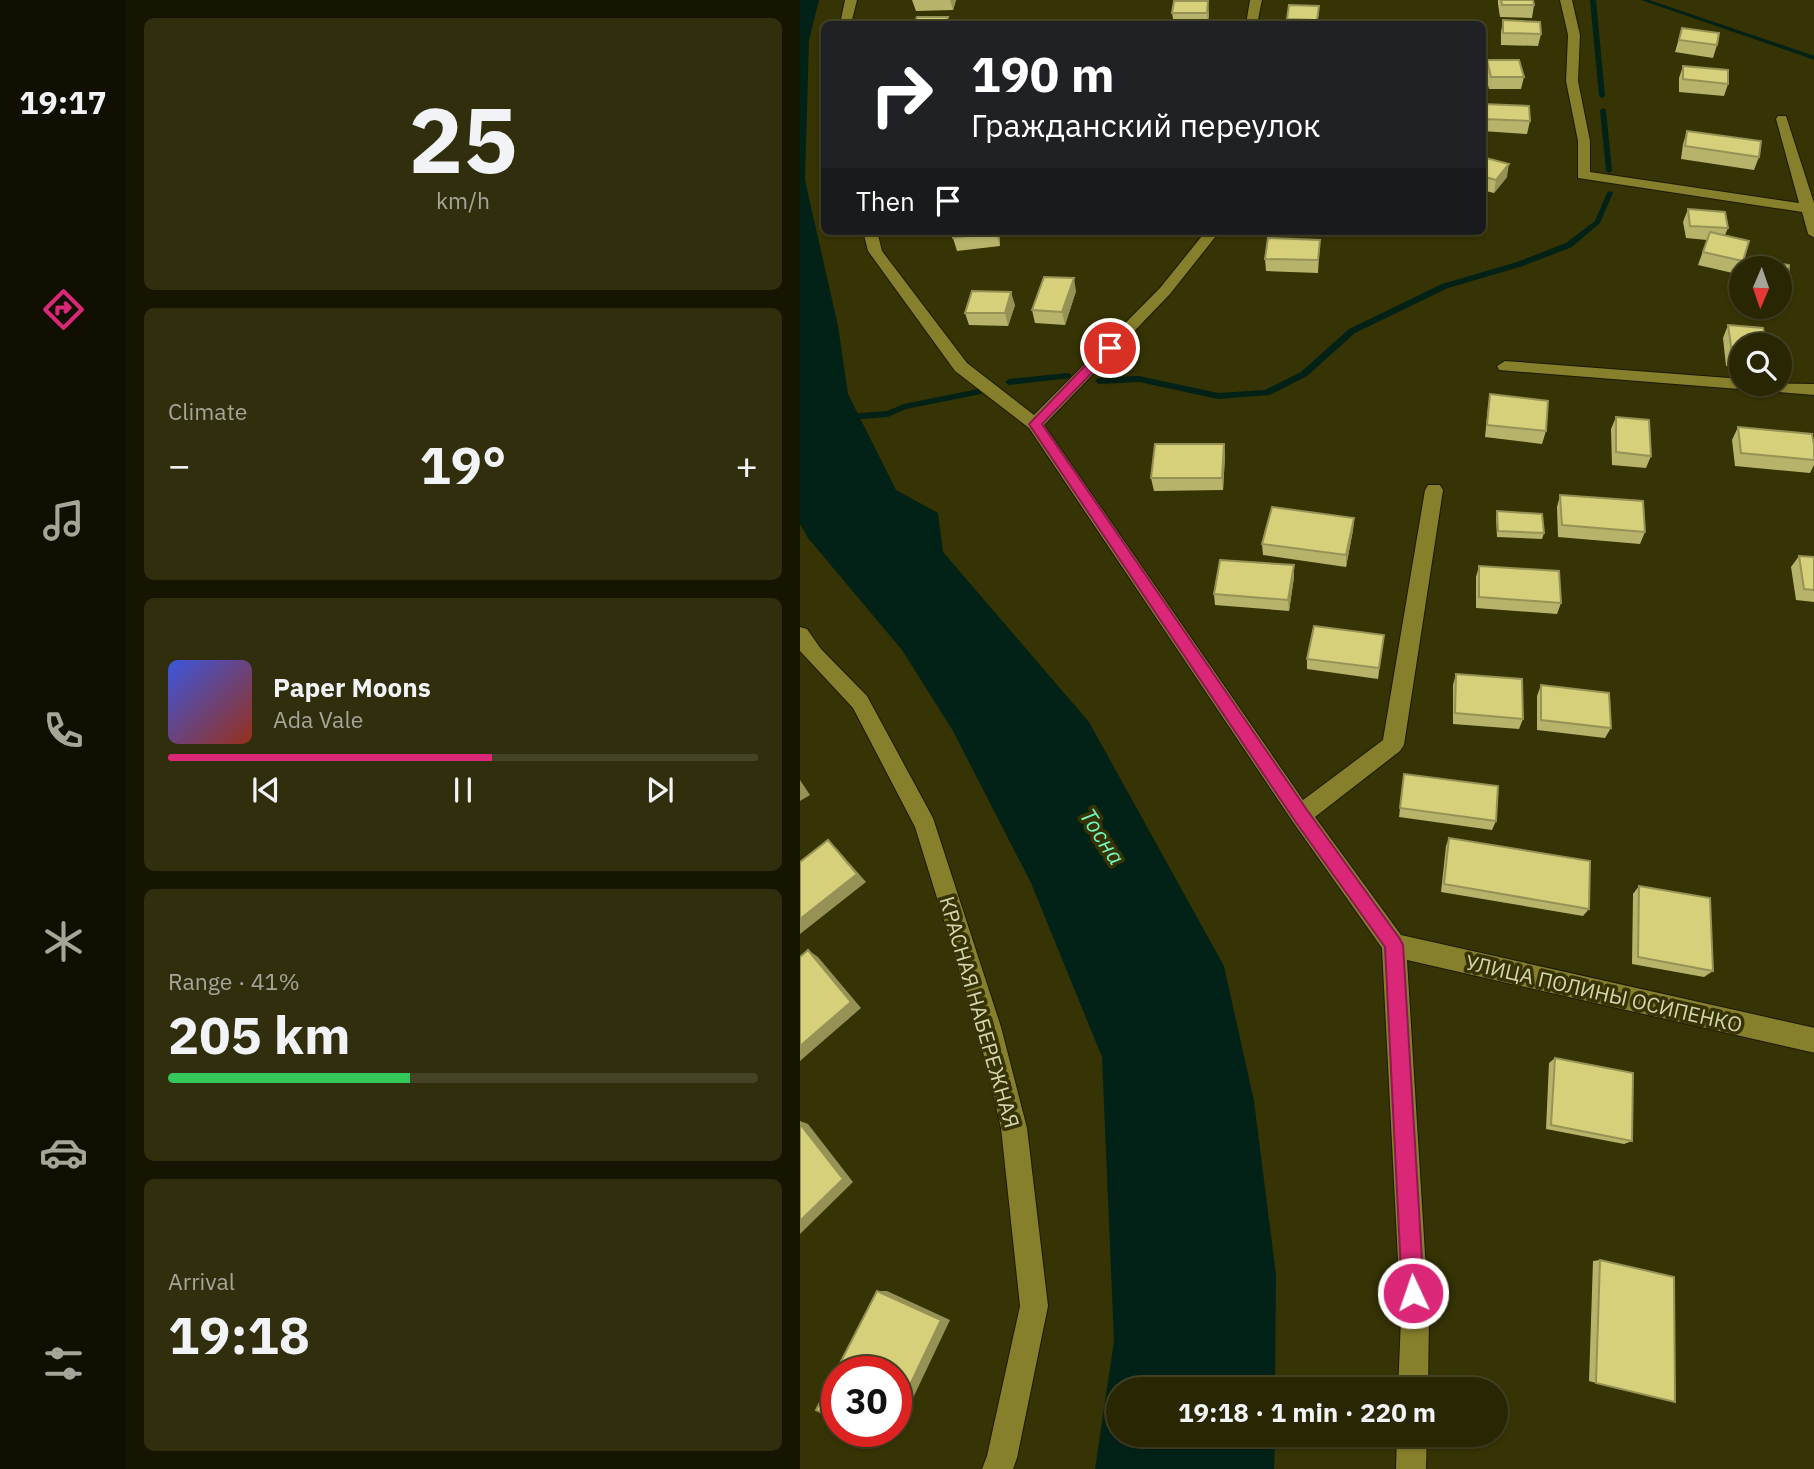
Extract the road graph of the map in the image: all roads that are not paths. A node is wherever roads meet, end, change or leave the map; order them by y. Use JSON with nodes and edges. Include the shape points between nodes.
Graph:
{"nodes":[{"id":1,"x":851,"y":0,"type":"edge"},
{"id":2,"x":1256,"y":0,"type":"edge"},
{"id":3,"x":1566,"y":0,"type":"edge"},
{"id":4,"x":846,"y":21,"type":"edge"},
{"id":5,"x":1252,"y":21,"type":"edge"},
{"id":6,"x":1782,"y":119,"type":"dead end"},
{"id":7,"x":1812,"y":210,"type":"edge"},
{"id":8,"x":1814,"y":234,"type":"edge"},
{"id":9,"x":871,"y":235,"type":"edge"},
{"id":10,"x":1210,"y":235,"type":"edge"},
{"id":11,"x":1505,"y":366,"type":"dead end"},
{"id":12,"x":1814,"y":390,"type":"edge"},
{"id":13,"x":1035,"y":424,"type":"junction"},
{"id":14,"x":1434,"y":490,"type":"dead end"},
{"id":15,"x":800,"y":635,"type":"edge"},
{"id":16,"x":1301,"y":815,"type":"junction"},
{"id":17,"x":1394,"y":945,"type":"junction"},
{"id":18,"x":1814,"y":1041,"type":"edge"},
{"id":19,"x":1413,"y":1377,"type":"edge"},
{"id":20,"x":1412,"y":1447,"type":"edge"},
{"id":21,"x":997,"y":1469,"type":"edge"},
{"id":22,"x":1411,"y":1469,"type":"edge"}],
"edges":[{"from":1,"to":4,"type":"street"},
{"from":2,"to":5,"type":"street"},
{"from":3,"to":7,"type":"street","via":[[1574,35],[1572,81],[1585,141],[1583,175]]},
{"from":6,"to":7,"type":"street"},
{"from":7,"to":8,"type":"street"},
{"from":9,"to":13,"type":"street","via":[[875,251],[960,367]]},
{"from":10,"to":13,"type":"street","via":[[1165,291]]},
{"from":11,"to":12,"type":"street"},
{"from":13,"to":16,"type":"street"},
{"from":14,"to":16,"type":"street","via":[[1393,745]]},
{"from":15,"to":21,"type":"street","name":"КРАСНАЯ НАБЕРЕЖНАЯ","via":[[860,702],[925,825],[989,1027],[1014,1128],[1034,1306]]},
{"from":16,"to":17,"type":"street"},
{"from":17,"to":18,"type":"street","name":"УЛИЦА ПОЛИНЫ ОСИПЕНКО"},
{"from":17,"to":19,"type":"street","via":[[1415,1319]]},
{"from":20,"to":22,"type":"street"}]}
